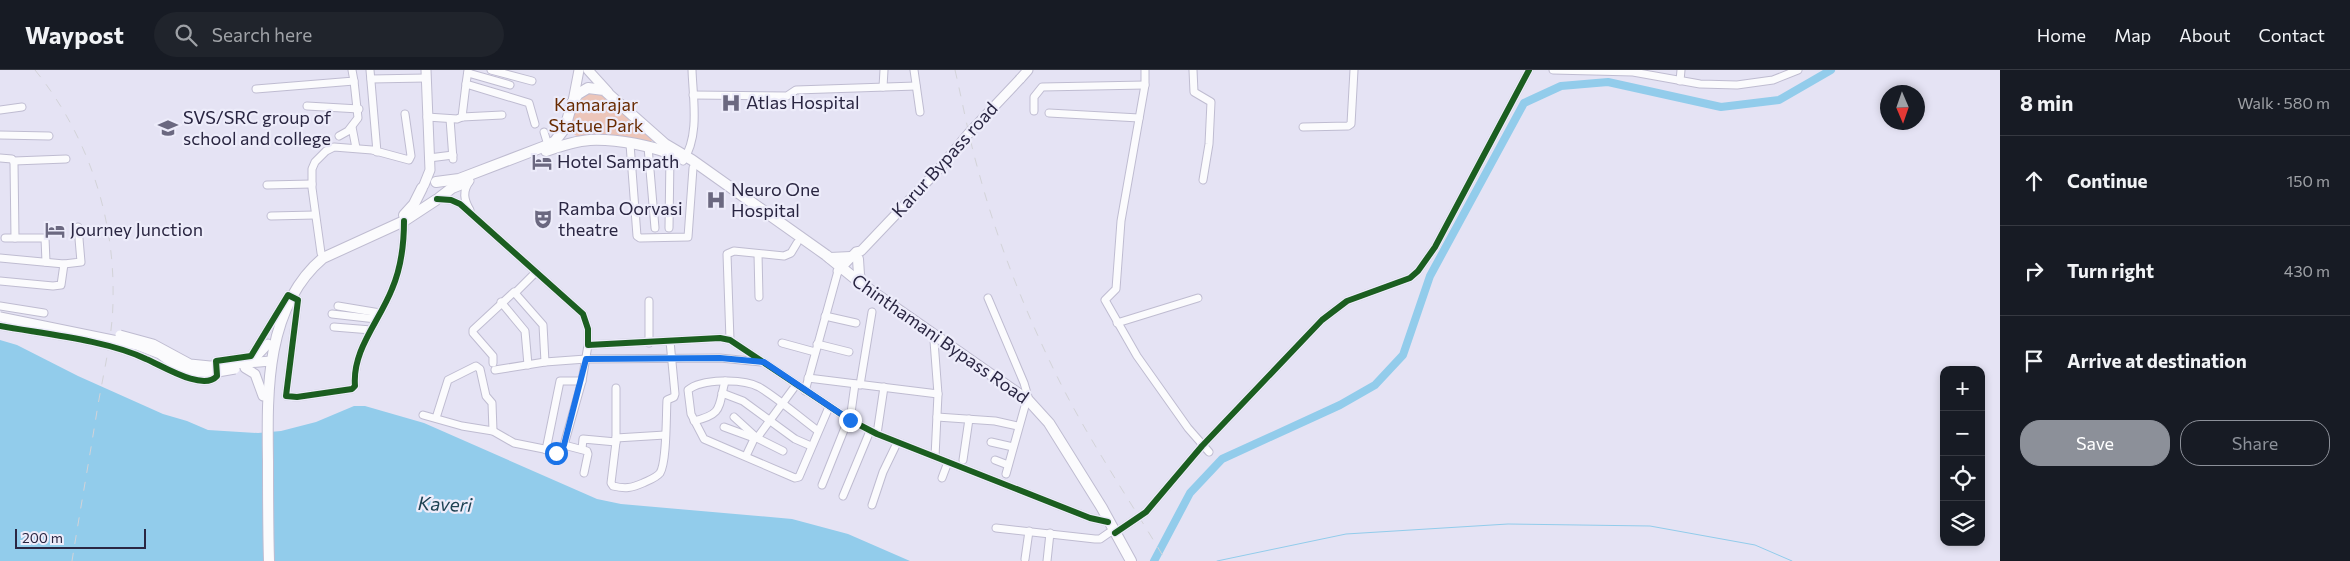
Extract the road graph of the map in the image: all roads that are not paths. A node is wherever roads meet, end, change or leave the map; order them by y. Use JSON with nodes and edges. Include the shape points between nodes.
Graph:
{"nodes":[{"id":1,"x":352,"y":70,"type":"edge"},
{"id":2,"x":370,"y":70,"type":"edge"},
{"id":3,"x":491,"y":70,"type":"edge"},
{"id":4,"x":579,"y":70,"type":"edge"},
{"id":5,"x":588,"y":70,"type":"edge"},
{"id":6,"x":692,"y":70,"type":"edge"},
{"id":7,"x":884,"y":70,"type":"edge"},
{"id":8,"x":914,"y":70,"type":"edge"},
{"id":9,"x":1028,"y":70,"type":"edge"},
{"id":10,"x":1145,"y":70,"type":"edge"},
{"id":11,"x":1193,"y":70,"type":"edge"},
{"id":12,"x":1354,"y":70,"type":"edge"},
{"id":13,"x":1529,"y":70,"type":"edge"},
{"id":14,"x":1554,"y":70,"type":"edge"},
{"id":15,"x":1681,"y":70,"type":"edge"},
{"id":16,"x":1798,"y":70,"type":"edge"},
{"id":17,"x":468,"y":72,"type":"edge"},
{"id":18,"x":1656,"y":73,"type":"edge"},
{"id":19,"x":426,"y":74,"type":"edge"},
{"id":20,"x":371,"y":80,"type":"junction"},
{"id":21,"x":354,"y":81,"type":"junction"},
{"id":22,"x":532,"y":81,"type":"dead end"},
{"id":23,"x":1680,"y":81,"type":"junction"},
{"id":24,"x":466,"y":84,"type":"junction"},
{"id":25,"x":510,"y":85,"type":"dead end"},
{"id":26,"x":1145,"y":85,"type":"junction"},
{"id":27,"x":916,"y":86,"type":"junction"},
{"id":28,"x":883,"y":87,"type":"junction"},
{"id":29,"x":256,"y":89,"type":"dead end"},
{"id":30,"x":610,"y":95,"type":"junction"},
{"id":31,"x":693,"y":95,"type":"junction"},
{"id":32,"x":307,"y":106,"type":"dead end"},
{"id":33,"x":22,"y":107,"type":"dead end"},
{"id":34,"x":571,"y":107,"type":"junction"},
{"id":35,"x":0,"y":110,"type":"edge"},
{"id":36,"x":359,"y":110,"type":"junction"},
{"id":37,"x":1034,"y":111,"type":"dead end"},
{"id":38,"x":920,"y":112,"type":"dead end"},
{"id":39,"x":1049,"y":113,"type":"dead end"},
{"id":40,"x":405,"y":114,"type":"dead end"},
{"id":41,"x":502,"y":115,"type":"dead end"},
{"id":42,"x":427,"y":117,"type":"junction"},
{"id":43,"x":462,"y":117,"type":"junction"},
{"id":44,"x":1140,"y":118,"type":"junction"},
{"id":45,"x":450,"y":119,"type":"junction"},
{"id":46,"x":534,"y":124,"type":"dead end"},
{"id":47,"x":352,"y":127,"type":"junction"},
{"id":48,"x":1303,"y":127,"type":"dead end"},
{"id":49,"x":649,"y":130,"type":"junction"},
{"id":50,"x":544,"y":132,"type":"dead end"},
{"id":51,"x":0,"y":135,"type":"edge"},
{"id":52,"x":50,"y":136,"type":"dead end"},
{"id":53,"x":339,"y":136,"type":"dead end"},
{"id":54,"x":590,"y":140,"type":"junction"},
{"id":55,"x":630,"y":144,"type":"junction"},
{"id":56,"x":548,"y":145,"type":"junction"},
{"id":57,"x":648,"y":147,"type":"junction"},
{"id":58,"x":356,"y":148,"type":"junction"},
{"id":59,"x":377,"y":152,"type":"junction"},
{"id":60,"x":670,"y":154,"type":"junction"},
{"id":61,"x":0,"y":158,"type":"edge"},
{"id":62,"x":429,"y":158,"type":"junction"},
{"id":63,"x":66,"y":159,"type":"dead end"},
{"id":64,"x":684,"y":159,"type":"junction"},
{"id":65,"x":14,"y":161,"type":"junction"},
{"id":66,"x":693,"y":168,"type":"junction"},
{"id":67,"x":430,"y":170,"type":"junction"},
{"id":68,"x":1203,"y":180,"type":"dead end"},
{"id":69,"x":470,"y":181,"type":"junction"},
{"id":70,"x":436,"y":182,"type":"junction"},
{"id":71,"x":312,"y":184,"type":"junction"},
{"id":72,"x":267,"y":186,"type":"dead end"},
{"id":73,"x":423,"y":186,"type":"junction"},
{"id":74,"x":437,"y":199,"type":"junction"},
{"id":75,"x":315,"y":215,"type":"junction"},
{"id":76,"x":472,"y":215,"type":"junction"},
{"id":77,"x":271,"y":216,"type":"dead end"},
{"id":78,"x":404,"y":221,"type":"junction"},
{"id":79,"x":78,"y":227,"type":"dead end"},
{"id":80,"x":655,"y":228,"type":"dead end"},
{"id":81,"x":669,"y":228,"type":"dead end"},
{"id":82,"x":5,"y":238,"type":"dead end"},
{"id":83,"x":15,"y":238,"type":"junction"},
{"id":84,"x":797,"y":243,"type":"junction"},
{"id":85,"x":321,"y":254,"type":"junction"},
{"id":86,"x":758,"y":254,"type":"junction"},
{"id":87,"x":857,"y":256,"type":"junction"},
{"id":88,"x":0,"y":258,"type":"edge"},
{"id":89,"x":830,"y":258,"type":"junction"},
{"id":90,"x":46,"y":262,"type":"junction"},
{"id":91,"x":64,"y":264,"type":"junction"},
{"id":92,"x":536,"y":272,"type":"junction"},
{"id":93,"x":842,"y":273,"type":"junction"},
{"id":94,"x":0,"y":281,"type":"edge"},
{"id":95,"x":863,"y":285,"type":"junction"},
{"id":96,"x":516,"y":292,"type":"junction"},
{"id":97,"x":759,"y":297,"type":"dead end"},
{"id":98,"x":988,"y":298,"type":"dead end"},
{"id":99,"x":1198,"y":298,"type":"dead end"},
{"id":100,"x":290,"y":299,"type":"junction"},
{"id":101,"x":648,"y":301,"type":"dead end"},
{"id":102,"x":501,"y":302,"type":"junction"},
{"id":103,"x":0,"y":306,"type":"edge"},
{"id":104,"x":338,"y":306,"type":"dead end"},
{"id":105,"x":0,"y":310,"type":"edge"},
{"id":106,"x":872,"y":312,"type":"dead end"},
{"id":107,"x":44,"y":313,"type":"dead end"},
{"id":108,"x":332,"y":314,"type":"dead end"},
{"id":109,"x":378,"y":316,"type":"junction"},
{"id":110,"x":825,"y":316,"type":"junction"},
{"id":111,"x":0,"y":317,"type":"edge"},
{"id":112,"x":1117,"y":323,"type":"junction"},
{"id":113,"x":856,"y":324,"type":"dead end"},
{"id":114,"x":0,"y":326,"type":"edge"},
{"id":115,"x":334,"y":327,"type":"dead end"},
{"id":116,"x":371,"y":330,"type":"junction"},
{"id":117,"x":730,"y":340,"type":"junction"},
{"id":118,"x":670,"y":341,"type":"junction"},
{"id":119,"x":934,"y":341,"type":"junction"},
{"id":120,"x":649,"y":343,"type":"junction"},
{"id":121,"x":782,"y":343,"type":"dead end"},
{"id":122,"x":268,"y":344,"type":"junction"},
{"id":123,"x":817,"y":344,"type":"junction"},
{"id":124,"x":588,"y":346,"type":"junction"},
{"id":125,"x":815,"y":352,"type":"junction"},
{"id":126,"x":849,"y":352,"type":"dead end"},
{"id":127,"x":586,"y":359,"type":"junction"},
{"id":128,"x":672,"y":359,"type":"junction"},
{"id":129,"x":545,"y":362,"type":"junction"},
{"id":130,"x":764,"y":362,"type":"junction"},
{"id":131,"x":268,"y":364,"type":"junction"},
{"id":132,"x":248,"y":365,"type":"junction"},
{"id":133,"x":528,"y":365,"type":"junction"},
{"id":134,"x":808,"y":378,"type":"junction"},
{"id":135,"x":582,"y":381,"type":"junction"},
{"id":136,"x":725,"y":381,"type":"junction"},
{"id":137,"x":858,"y":384,"type":"junction"},
{"id":138,"x":796,"y":385,"type":"junction"},
{"id":139,"x":884,"y":387,"type":"junction"},
{"id":140,"x":616,"y":388,"type":"dead end"},
{"id":141,"x":264,"y":391,"type":"junction"},
{"id":142,"x":805,"y":391,"type":"junction"},
{"id":143,"x":722,"y":393,"type":"junction"},
{"id":144,"x":938,"y":394,"type":"junction"},
{"id":145,"x":1027,"y":403,"type":"junction"},
{"id":146,"x":782,"y":405,"type":"junction"},
{"id":147,"x":829,"y":407,"type":"junction"},
{"id":148,"x":423,"y":415,"type":"dead end"},
{"id":149,"x":734,"y":417,"type":"dead end"},
{"id":150,"x":937,"y":417,"type":"junction"},
{"id":151,"x":436,"y":418,"type":"junction"},
{"id":152,"x":969,"y":419,"type":"junction"},
{"id":153,"x":850,"y":420,"type":"junction"},
{"id":154,"x":694,"y":421,"type":"junction"},
{"id":155,"x":769,"y":421,"type":"junction"},
{"id":156,"x":1018,"y":426,"type":"junction"},
{"id":157,"x":724,"y":427,"type":"dead end"},
{"id":158,"x":493,"y":431,"type":"junction"},
{"id":159,"x":818,"y":431,"type":"junction"},
{"id":160,"x":874,"y":432,"type":"junction"},
{"id":161,"x":665,"y":435,"type":"junction"},
{"id":162,"x":755,"y":438,"type":"junction"},
{"id":163,"x":616,"y":440,"type":"junction"},
{"id":164,"x":991,"y":442,"type":"dead end"},
{"id":165,"x":897,"y":443,"type":"junction"},
{"id":166,"x":564,"y":445,"type":"junction"},
{"id":167,"x":811,"y":446,"type":"junction"},
{"id":168,"x":1202,"y":446,"type":"junction"},
{"id":169,"x":1013,"y":447,"type":"junction"},
{"id":170,"x":582,"y":449,"type":"junction"},
{"id":171,"x":546,"y":450,"type":"junction"},
{"id":172,"x":783,"y":451,"type":"dead end"},
{"id":173,"x":1209,"y":452,"type":"dead end"},
{"id":174,"x":746,"y":456,"type":"junction"},
{"id":175,"x":935,"y":457,"type":"junction"},
{"id":176,"x":963,"y":460,"type":"dead end"},
{"id":177,"x":994,"y":460,"type":"dead end"},
{"id":178,"x":948,"y":462,"type":"junction"},
{"id":179,"x":1008,"y":465,"type":"junction"},
{"id":180,"x":584,"y":472,"type":"dead end"},
{"id":181,"x":1006,"y":474,"type":"dead end"},
{"id":182,"x":942,"y":478,"type":"dead end"},
{"id":183,"x":822,"y":485,"type":"dead end"},
{"id":184,"x":843,"y":496,"type":"dead end"},
{"id":185,"x":872,"y":505,"type":"dead end"},
{"id":186,"x":996,"y":528,"type":"dead end"},
{"id":187,"x":1112,"y":528,"type":"junction"},
{"id":188,"x":1029,"y":531,"type":"junction"},
{"id":189,"x":1050,"y":533,"type":"junction"},
{"id":190,"x":1130,"y":558,"type":"edge"},
{"id":191,"x":1025,"y":559,"type":"dead end"},
{"id":192,"x":269,"y":561,"type":"edge"},
{"id":193,"x":1047,"y":561,"type":"edge"}],
"edges":[{"from":1,"to":21,"type":"street"},
{"from":2,"to":20,"type":"street"},
{"from":3,"to":22,"type":"street"},
{"from":4,"to":34,"type":"main road"},
{"from":5,"to":30,"type":"main road"},
{"from":6,"to":31,"type":"street"},
{"from":7,"to":28,"type":"street"},
{"from":8,"to":27,"type":"street"},
{"from":9,"to":87,"type":"main road","name":"Karur Bypass road","bridge":true},
{"from":10,"to":26,"type":"street"},
{"from":11,"to":68,"type":"street","via":[[1194,92],[1211,102]]},
{"from":12,"to":48,"type":"street","via":[[1351,124]]},
{"from":13,"to":168,"type":"street","via":[[1435,247],[1418,272],[1402,282],[1348,301],[1322,320]]},
{"from":14,"to":18,"type":"street"},
{"from":15,"to":23,"type":"street"},
{"from":16,"to":23,"type":"street","via":[[1773,80],[1737,85]]},
{"from":17,"to":24,"type":"street"},
{"from":17,"to":25,"type":"street"},
{"from":18,"to":23,"type":"street"},
{"from":19,"to":20,"type":"street"},
{"from":19,"to":42,"type":"main road"},
{"from":20,"to":59,"type":"street"},
{"from":21,"to":29,"type":"street"},
{"from":21,"to":36,"type":"street"},
{"from":24,"to":43,"type":"street"},
{"from":24,"to":46,"type":"street","via":[[527,101]]},
{"from":26,"to":37,"type":"street","via":[[1042,87],[1034,98]]},
{"from":26,"to":44,"type":"street"},
{"from":27,"to":28,"type":"street"},
{"from":27,"to":38,"type":"street"},
{"from":28,"to":31,"type":"street","via":[[796,90],[787,96]]},
{"from":30,"to":34,"type":"highway","name":"Chinthamani Bypass Road","via":[[600,89],[588,88],[578,94]]},
{"from":30,"to":49,"type":"highway","name":"Chinthamani Bypass Road"},
{"from":31,"to":64,"type":"street","via":[[693,136]]},
{"from":32,"to":36,"type":"street"},
{"from":33,"to":35,"type":"street"},
{"from":34,"to":54,"type":"highway","via":[[569,130],[577,138]]},
{"from":34,"to":56,"type":"highway","name":"Chinthamani Bypass Road","via":[[560,135]]},
{"from":36,"to":47,"type":"street"},
{"from":39,"to":44,"type":"street"},
{"from":40,"to":59,"type":"street","via":[[411,159],[407,161]]},
{"from":41,"to":43,"type":"street"},
{"from":42,"to":45,"type":"street"},
{"from":42,"to":62,"type":"main road"},
{"from":43,"to":45,"type":"street"},
{"from":44,"to":112,"type":"street","via":[[1121,221],[1116,289],[1105,300]]},
{"from":45,"to":62,"type":"street","via":[[453,157]]},
{"from":47,"to":53,"type":"street"},
{"from":47,"to":58,"type":"street"},
{"from":49,"to":55,"type":"highway","via":[[653,136],[651,143]]},
{"from":49,"to":64,"type":"highway","name":"Chinthamani Bypass Road"},
{"from":50,"to":56,"type":"street"},
{"from":51,"to":52,"type":"street"},
{"from":54,"to":55,"type":"highway","name":"Chinthamani Bypass Road"},
{"from":54,"to":69,"type":"highway","name":"Chinthamani Bypass Road","via":[[562,146]]},
{"from":55,"to":57,"type":"highway","name":"Chinthamani Bypass Road"},
{"from":55,"to":66,"type":"street","via":[[637,236],[640,238],[688,237]]},
{"from":56,"to":70,"type":"highway","name":"Chinthamani Bypass Road","via":[[459,179]]},
{"from":57,"to":60,"type":"highway","name":"Chinthamani Bypass Road"},
{"from":57,"to":80,"type":"street"},
{"from":58,"to":59,"type":"street"},
{"from":58,"to":71,"type":"street","via":[[334,147],[326,151],[313,165]]},
{"from":60,"to":64,"type":"highway","name":"Chinthamani Bypass Road"},
{"from":60,"to":81,"type":"street"},
{"from":61,"to":65,"type":"street"},
{"from":62,"to":67,"type":"main road"},
{"from":63,"to":65,"type":"street"},
{"from":64,"to":66,"type":"highway","name":"Chinthamani Bypass Road"},
{"from":64,"to":89,"type":"highway","name":"Chinthamani Bypass Road"},
{"from":65,"to":83,"type":"street"},
{"from":66,"to":84,"type":"highway","name":"Chinthamani Bypass Road"},
{"from":67,"to":70,"type":"main road"},
{"from":67,"to":73,"type":"main road"},
{"from":69,"to":74,"type":"highway","name":"Chinthamani Bypass Road"},
{"from":69,"to":76,"type":"street","via":[[464,196]]},
{"from":70,"to":73,"type":"highway","via":[[429,181]]},
{"from":70,"to":74,"type":"highway","via":[[442,189]]},
{"from":71,"to":72,"type":"street"},
{"from":71,"to":75,"type":"street"},
{"from":73,"to":74,"type":"highway","via":[[424,197]]},
{"from":73,"to":85,"type":"highway","via":[[414,204],[402,216],[338,243]]},
{"from":74,"to":76,"type":"street","via":[[456,202]]},
{"from":74,"to":78,"type":"highway","name":"Chinthamani Bypass Road"},
{"from":75,"to":77,"type":"street"},
{"from":75,"to":85,"type":"street"},
{"from":76,"to":92,"type":"street"},
{"from":78,"to":100,"type":"highway","name":"Chinthamani Bypass Road","via":[[323,258]]},
{"from":78,"to":109,"type":"street","via":[[398,274]]},
{"from":79,"to":91,"type":"street","via":[[81,262]]},
{"from":82,"to":83,"type":"street"},
{"from":83,"to":90,"type":"street","via":[[45,238]]},
{"from":84,"to":86,"type":"street","via":[[791,253],[784,256]]},
{"from":84,"to":93,"type":"highway","name":"Chinthamani Bypass Road"},
{"from":85,"to":100,"type":"highway","via":[[296,282]]},
{"from":86,"to":97,"type":"street"},
{"from":86,"to":117,"type":"street","via":[[734,251],[727,254]]},
{"from":87,"to":89,"type":"highway"},
{"from":87,"to":93,"type":"main road","name":"Karur Bypass road"},
{"from":87,"to":95,"type":"highway"},
{"from":88,"to":90,"type":"street"},
{"from":89,"to":93,"type":"highway","name":"Chinthamani Bypass Road"},
{"from":90,"to":91,"type":"street"},
{"from":91,"to":94,"type":"street","via":[[61,285]]},
{"from":92,"to":96,"type":"street"},
{"from":92,"to":124,"type":"street","via":[[583,314],[588,329]]},
{"from":93,"to":95,"type":"highway","name":"Chinthamani Bypass Road"},
{"from":93,"to":110,"type":"street","via":[[833,287]]},
{"from":93,"to":119,"type":"highway","name":"Chinthamani Bypass Road"},
{"from":95,"to":145,"type":"highway","name":"Chinthamani Bypass Road"},
{"from":96,"to":102,"type":"street","via":[[511,292]]},
{"from":96,"to":129,"type":"street","via":[[543,325]]},
{"from":98,"to":145,"type":"street","via":[[1024,383]]},
{"from":99,"to":112,"type":"street"},
{"from":100,"to":114,"type":"street","via":[[287,295],[251,356],[216,361],[216,377],[208,380],[183,377],[130,353],[88,342]]},
{"from":100,"to":116,"type":"street","via":[[298,300],[287,397],[354,388],[357,358]]},
{"from":100,"to":122,"type":"highway"},
{"from":100,"to":131,"type":"highway"},
{"from":101,"to":120,"type":"street"},
{"from":102,"to":133,"type":"street","via":[[525,331]]},
{"from":102,"to":133,"type":"street","via":[[473,333],[493,356],[494,367]]},
{"from":103,"to":107,"type":"street"},
{"from":104,"to":109,"type":"street"},
{"from":105,"to":132,"type":"main road","bridge":true,"via":[[139,339],[190,364]]},
{"from":106,"to":137,"type":"street"},
{"from":108,"to":109,"type":"street"},
{"from":109,"to":116,"type":"street"},
{"from":110,"to":113,"type":"street"},
{"from":110,"to":123,"type":"street"},
{"from":111,"to":132,"type":"main road","bridge":true,"via":[[137,345],[189,371],[212,373]]},
{"from":112,"to":168,"type":"street"},
{"from":115,"to":116,"type":"street"},
{"from":117,"to":118,"type":"street"},
{"from":117,"to":130,"type":"street"},
{"from":118,"to":120,"type":"street"},
{"from":118,"to":128,"type":"street"},
{"from":119,"to":144,"type":"street"},
{"from":119,"to":145,"type":"highway","name":"Chinthamani Bypass Road"},
{"from":120,"to":124,"type":"street"},
{"from":121,"to":125,"type":"street"},
{"from":122,"to":131,"type":"highway"},
{"from":122,"to":132,"type":"main road"},
{"from":123,"to":125,"type":"street"},
{"from":123,"to":126,"type":"street"},
{"from":124,"to":127,"type":"street"},
{"from":125,"to":134,"type":"street"},
{"from":127,"to":128,"type":"street"},
{"from":127,"to":129,"type":"street"},
{"from":127,"to":135,"type":"street"},
{"from":128,"to":130,"type":"street"},
{"from":128,"to":161,"type":"street","via":[[675,396],[667,400]]},
{"from":129,"to":133,"type":"street"},
{"from":130,"to":138,"type":"street"},
{"from":131,"to":132,"type":"main road"},
{"from":131,"to":141,"type":"highway"},
{"from":132,"to":141,"type":"main road"},
{"from":134,"to":137,"type":"street"},
{"from":134,"to":142,"type":"street"},
{"from":135,"to":166,"type":"street"},
{"from":135,"to":171,"type":"street","via":[[560,381]]},
{"from":136,"to":143,"type":"street"},
{"from":136,"to":146,"type":"street","via":[[756,386]]},
{"from":136,"to":154,"type":"street","via":[[695,384],[688,390],[688,404]]},
{"from":137,"to":139,"type":"street"},
{"from":137,"to":153,"type":"street"},
{"from":138,"to":142,"type":"street"},
{"from":138,"to":146,"type":"street"},
{"from":139,"to":144,"type":"street"},
{"from":139,"to":160,"type":"street"},
{"from":140,"to":163,"type":"street"},
{"from":141,"to":192,"type":"highway","via":[[268,424]]},
{"from":142,"to":147,"type":"street"},
{"from":143,"to":154,"type":"street","via":[[719,408],[711,417]]},
{"from":143,"to":155,"type":"street","via":[[743,401]]},
{"from":144,"to":150,"type":"street"},
{"from":145,"to":156,"type":"street"},
{"from":145,"to":187,"type":"highway","name":"Chinthamani Bypass Road","via":[[1061,448]]},
{"from":146,"to":155,"type":"street"},
{"from":146,"to":159,"type":"street"},
{"from":147,"to":153,"type":"street"},
{"from":147,"to":159,"type":"street"},
{"from":148,"to":151,"type":"street"},
{"from":149,"to":162,"type":"street"},
{"from":150,"to":152,"type":"street"},
{"from":150,"to":175,"type":"street"},
{"from":151,"to":158,"type":"street"},
{"from":151,"to":158,"type":"street","via":[[448,380],[476,366],[480,368],[486,396],[492,403]]},
{"from":152,"to":156,"type":"street"},
{"from":152,"to":176,"type":"street"},
{"from":153,"to":160,"type":"street"},
{"from":153,"to":183,"type":"street"},
{"from":154,"to":174,"type":"street","via":[[706,441]]},
{"from":155,"to":162,"type":"street"},
{"from":155,"to":167,"type":"street"},
{"from":156,"to":169,"type":"street"},
{"from":157,"to":162,"type":"street"},
{"from":158,"to":171,"type":"street","via":[[514,443]]},
{"from":159,"to":167,"type":"street"},
{"from":160,"to":165,"type":"street"},
{"from":160,"to":184,"type":"street"},
{"from":161,"to":163,"type":"street"},
{"from":161,"to":163,"type":"street","via":[[659,474],[626,489],[611,483]]},
{"from":162,"to":172,"type":"street"},
{"from":162,"to":174,"type":"street"},
{"from":163,"to":170,"type":"street","via":[[583,438]]},
{"from":164,"to":169,"type":"street"},
{"from":165,"to":175,"type":"street"},
{"from":165,"to":185,"type":"street"},
{"from":166,"to":170,"type":"street"},
{"from":166,"to":171,"type":"street","via":[[559,452]]},
{"from":167,"to":174,"type":"street","via":[[799,477],[795,478]]},
{"from":168,"to":173,"type":"street"},
{"from":168,"to":187,"type":"street","via":[[1146,512]]},
{"from":169,"to":179,"type":"street"},
{"from":170,"to":180,"type":"street","via":[[588,454]]},
{"from":175,"to":178,"type":"street"},
{"from":177,"to":179,"type":"street"},
{"from":178,"to":182,"type":"street"},
{"from":178,"to":187,"type":"street"},
{"from":179,"to":181,"type":"street"},
{"from":186,"to":188,"type":"street"},
{"from":187,"to":189,"type":"street","via":[[1100,539]]},
{"from":187,"to":190,"type":"highway","name":"Chinthamani Bypass Road"},
{"from":188,"to":189,"type":"street"},
{"from":188,"to":191,"type":"street"},
{"from":189,"to":193,"type":"street"}]}
